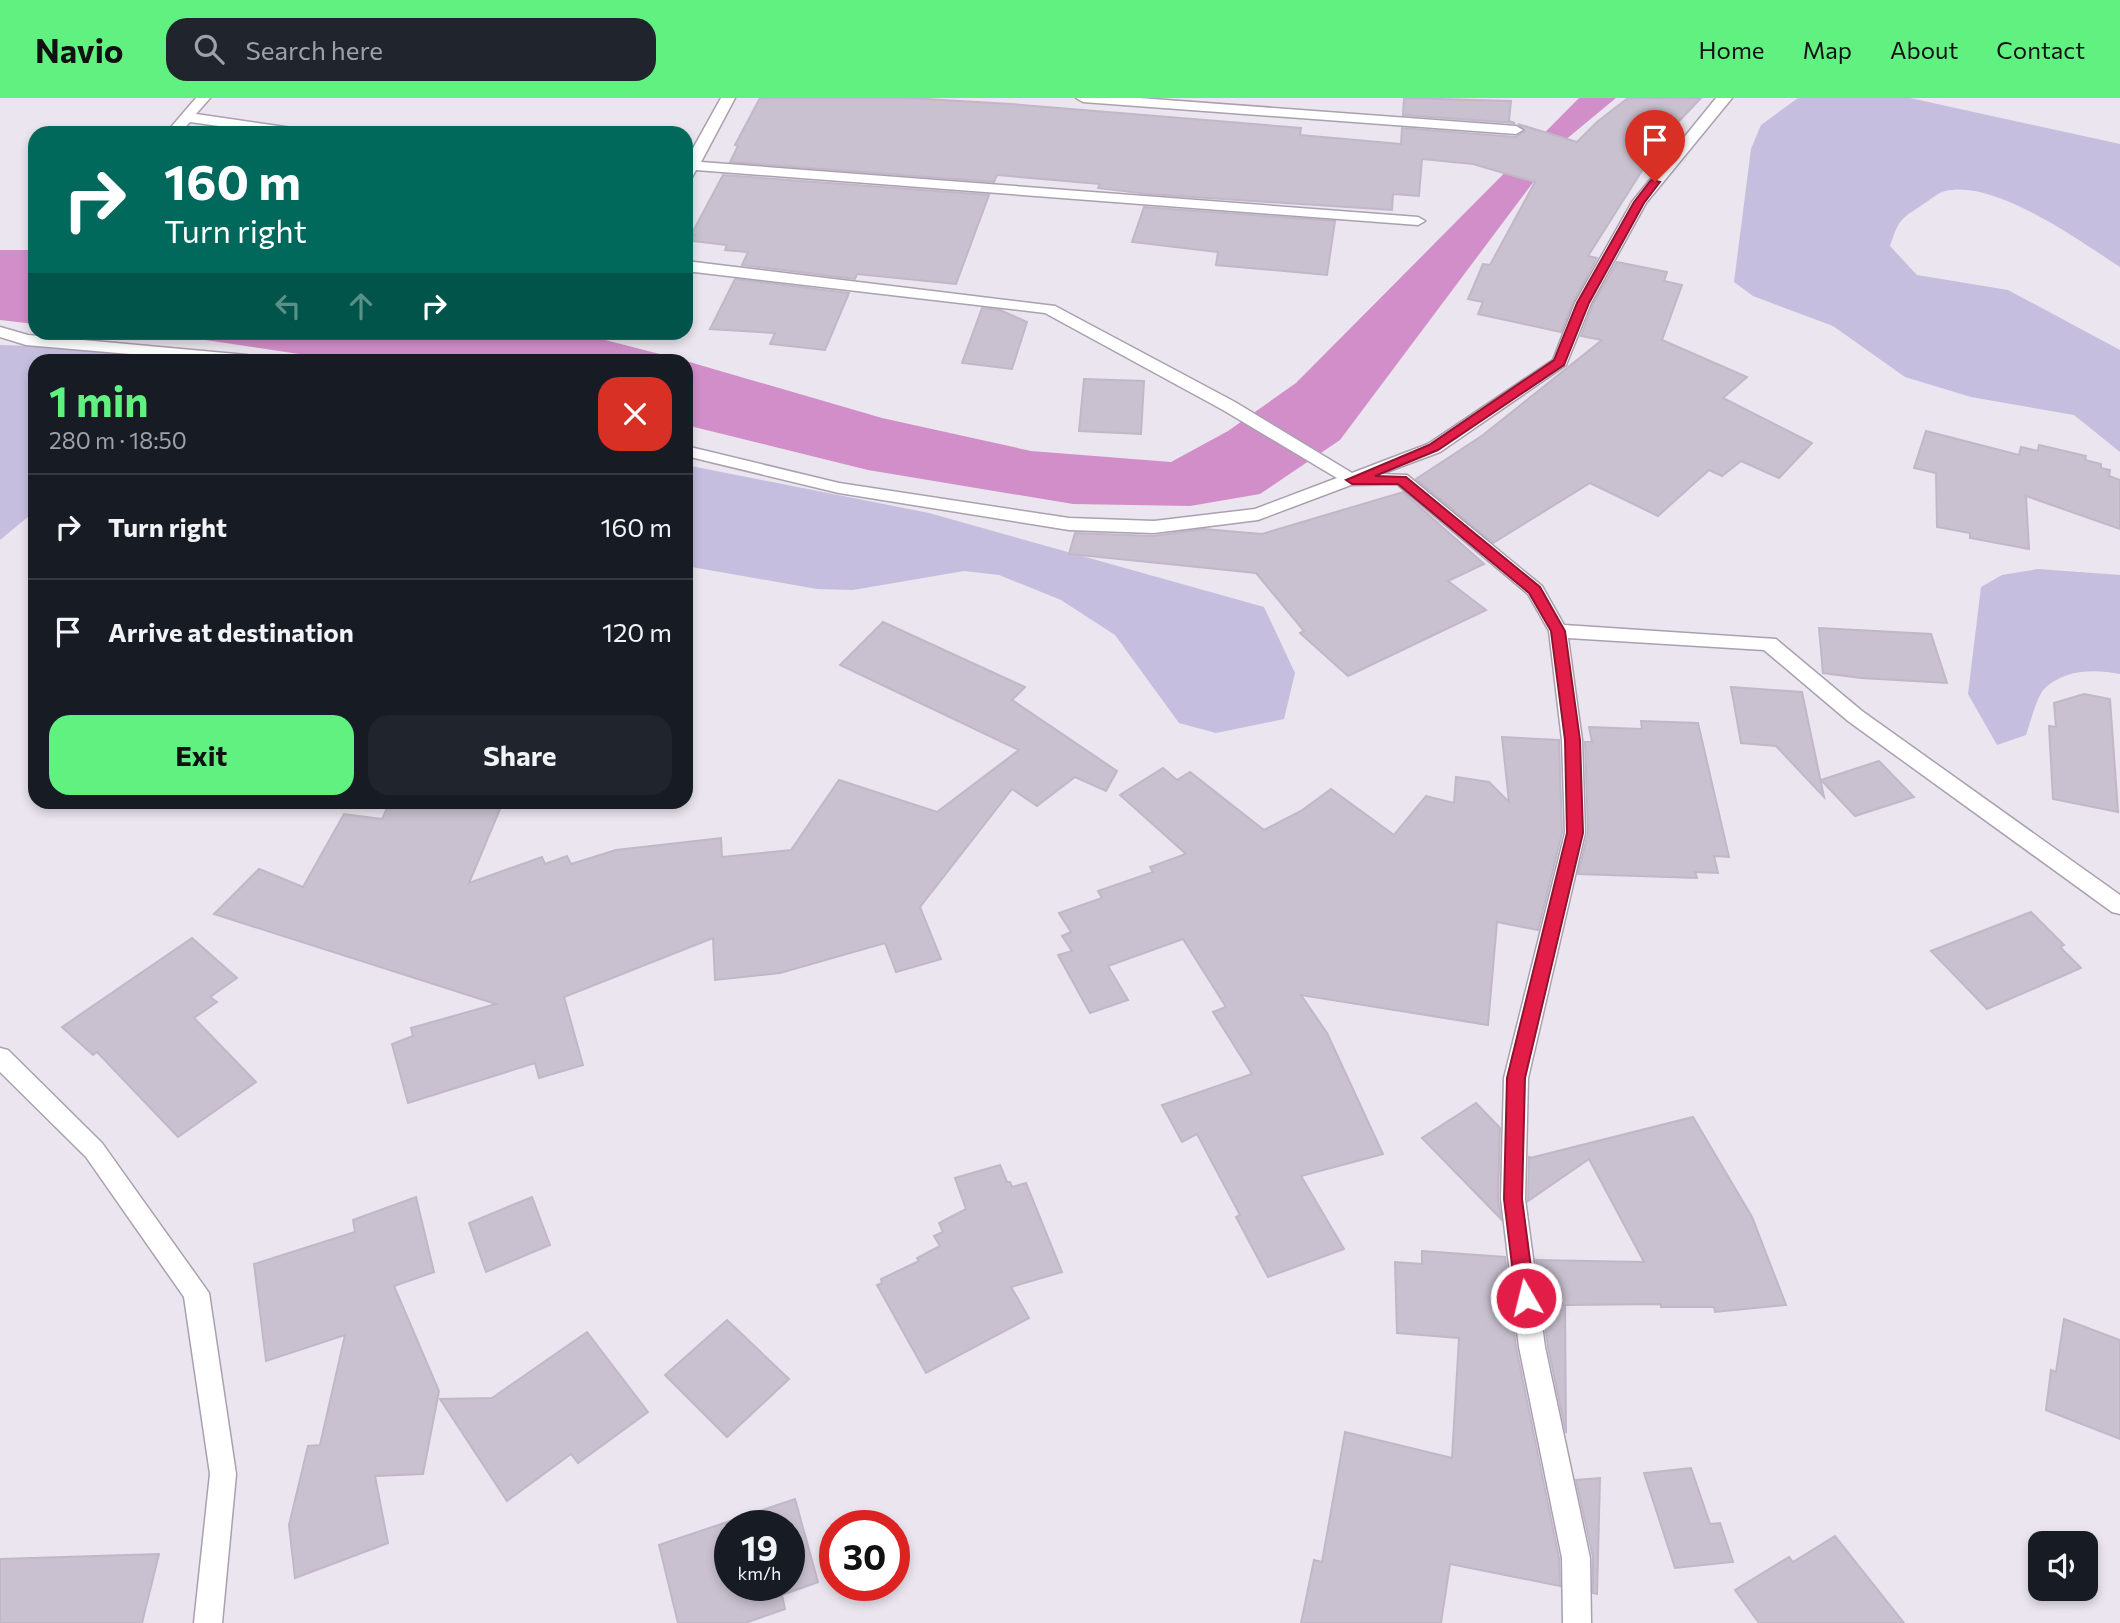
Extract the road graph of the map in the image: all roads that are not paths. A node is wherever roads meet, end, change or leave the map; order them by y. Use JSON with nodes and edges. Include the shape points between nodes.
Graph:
{"nodes":[{"id":1,"x":203,"y":98,"type":"edge"},
{"id":2,"x":728,"y":98,"type":"edge"},
{"id":3,"x":1083,"y":98,"type":"edge"},
{"id":4,"x":1725,"y":98,"type":"edge"},
{"id":5,"x":185,"y":117,"type":"junction"},
{"id":6,"x":178,"y":126,"type":"edge"},
{"id":7,"x":249,"y":126,"type":"edge"},
{"id":8,"x":1516,"y":130,"type":"dead end"},
{"id":9,"x":693,"y":160,"type":"edge"},
{"id":10,"x":693,"y":169,"type":"edge"},
{"id":11,"x":1418,"y":221,"type":"dead end"},
{"id":12,"x":693,"y":267,"type":"edge"},
{"id":13,"x":0,"y":332,"type":"edge"},
{"id":14,"x":181,"y":354,"type":"edge"},
{"id":15,"x":693,"y":453,"type":"edge"},
{"id":16,"x":1352,"y":480,"type":"junction"},
{"id":17,"x":1558,"y":631,"type":"junction"},
{"id":18,"x":2120,"y":906,"type":"edge"},
{"id":19,"x":0,"y":1057,"type":"edge"},
{"id":20,"x":208,"y":1623,"type":"edge"},
{"id":21,"x":1577,"y":1623,"type":"edge"}],
"edges":[{"from":1,"to":5,"type":"street"},
{"from":2,"to":9,"type":"street"},
{"from":3,"to":8,"type":"street"},
{"from":4,"to":16,"type":"street","via":[[1639,202],[1583,303],[1560,362],[1434,448]]},
{"from":5,"to":6,"type":"street"},
{"from":5,"to":7,"type":"street"},
{"from":10,"to":11,"type":"street"},
{"from":12,"to":16,"type":"street","via":[[1049,309],[1230,406]]},
{"from":13,"to":14,"type":"street","via":[[26,340]]},
{"from":15,"to":16,"type":"street","via":[[839,488],[1069,524],[1154,527],[1251,516]]},
{"from":16,"to":17,"type":"street","via":[[1401,480],[1535,590]]},
{"from":17,"to":18,"type":"street","via":[[1769,644],[1855,716]]},
{"from":17,"to":21,"type":"street","via":[[1572,740],[1575,833],[1516,1078],[1513,1199],[1532,1347],[1576,1558]]},
{"from":19,"to":20,"type":"street","via":[[94,1150],[196,1293],[223,1474]]}]}
